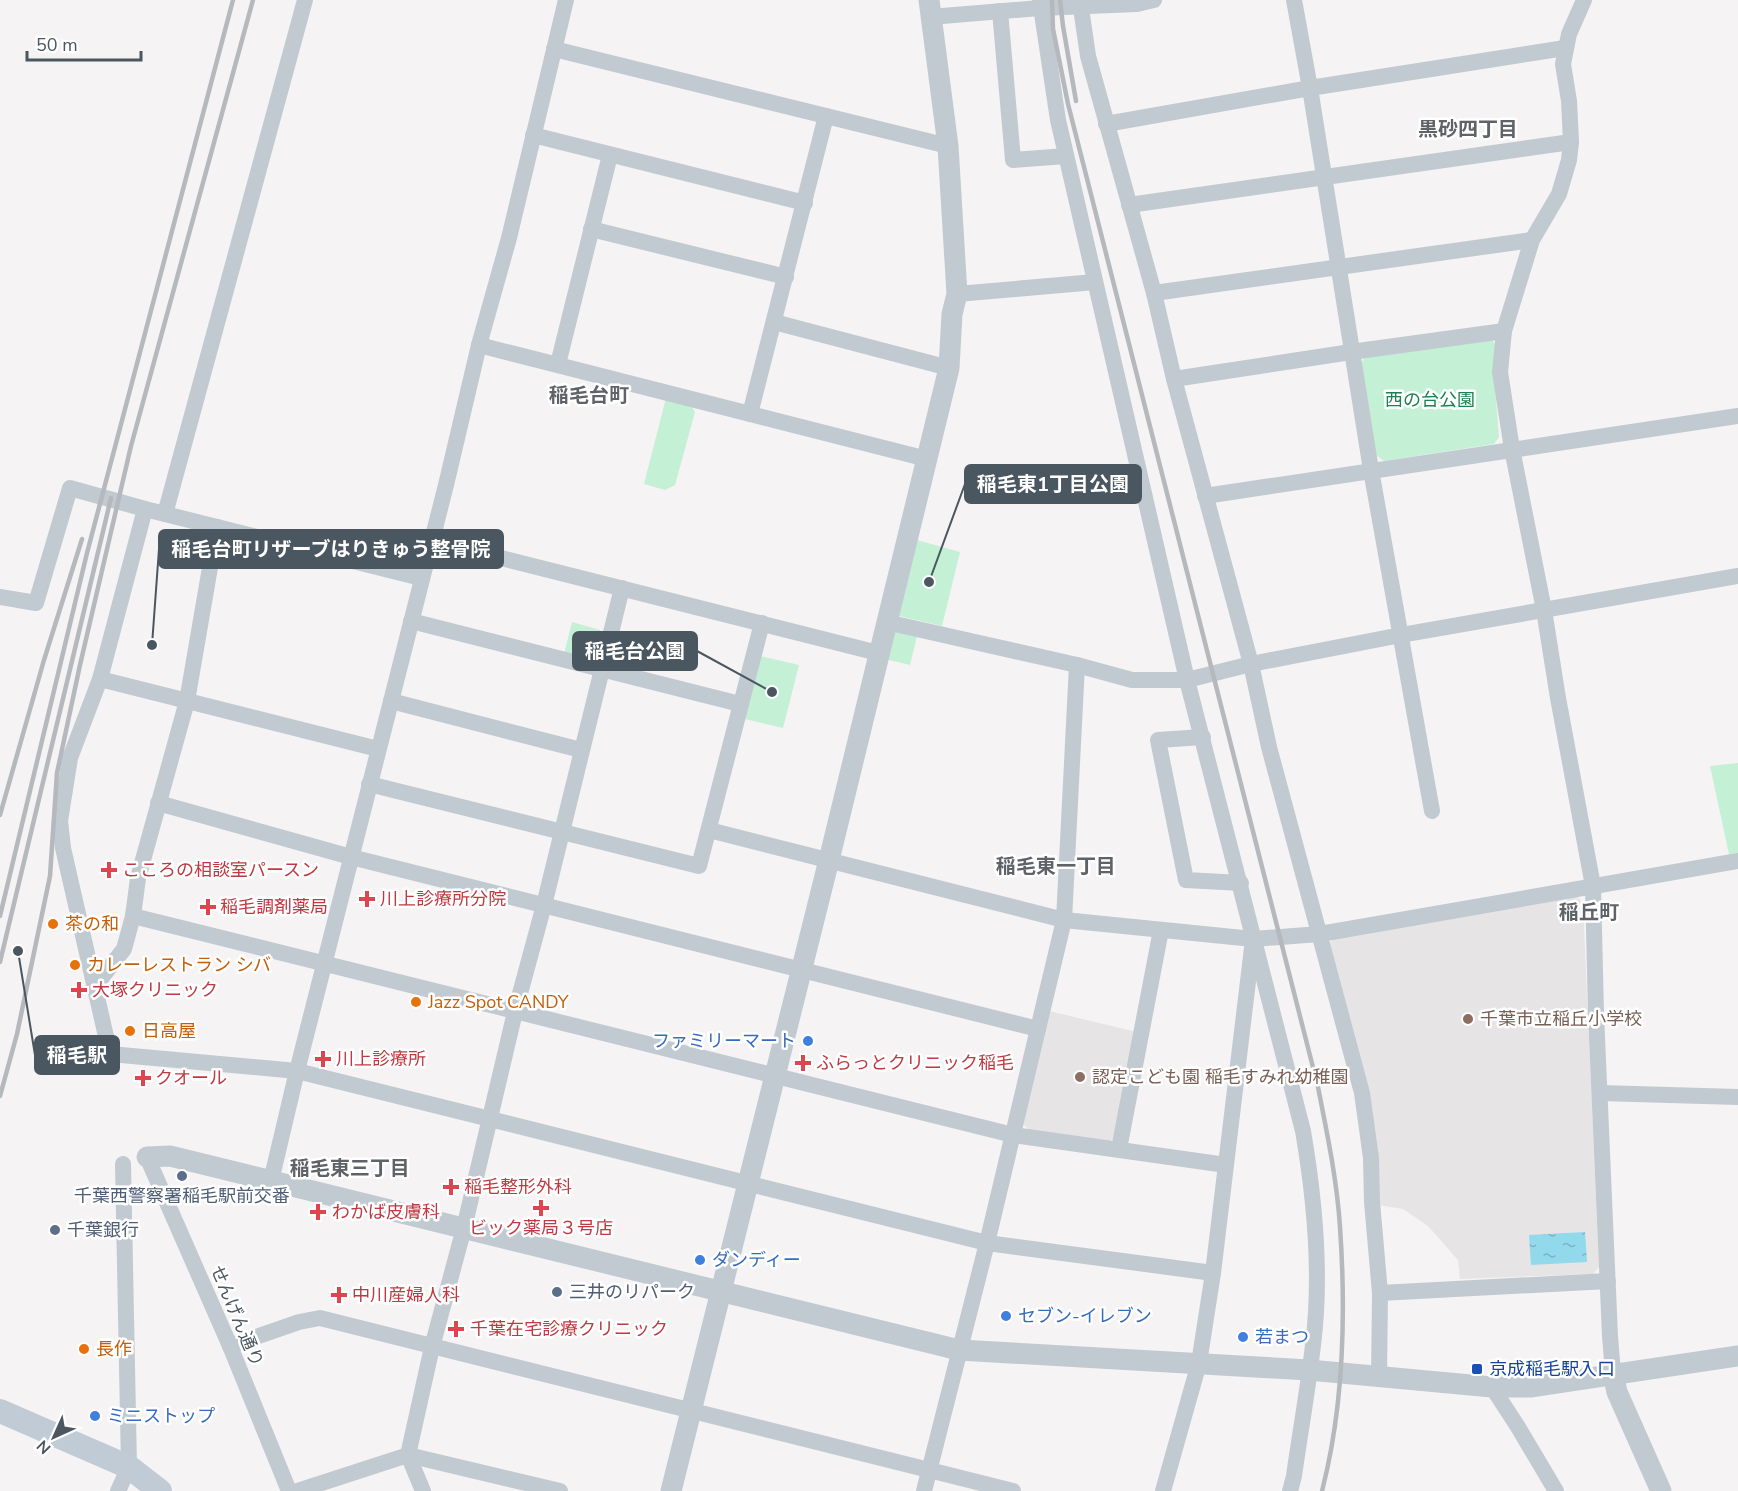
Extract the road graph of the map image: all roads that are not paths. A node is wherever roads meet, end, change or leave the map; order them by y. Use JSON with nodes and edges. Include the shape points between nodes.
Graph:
{"nodes":[{"id":1,"x":305,"y":0,"type":"edge"},
{"id":2,"x":566,"y":0,"type":"edge"},
{"id":3,"x":1154,"y":0,"type":"edge"},
{"id":4,"x":1294,"y":0,"type":"edge"},
{"id":5,"x":1584,"y":0,"type":"edge"},
{"id":6,"x":1040,"y":4,"type":"edge"},
{"id":7,"x":930,"y":8,"type":"edge"},
{"id":8,"x":1081,"y":8,"type":"junction"},
{"id":9,"x":1000,"y":11,"type":"junction"},
{"id":10,"x":1565,"y":48,"type":"junction"},
{"id":11,"x":554,"y":50,"type":"junction"},
{"id":12,"x":1310,"y":88,"type":"junction"},
{"id":13,"x":826,"y":116,"type":"junction"},
{"id":14,"x":1106,"y":124,"type":"junction"},
{"id":15,"x":533,"y":135,"type":"junction"},
{"id":16,"x":1571,"y":142,"type":"junction"},
{"id":17,"x":948,"y":146,"type":"junction"},
{"id":18,"x":610,"y":155,"type":"junction"},
{"id":19,"x":1066,"y":156,"type":"junction"},
{"id":20,"x":1324,"y":176,"type":"junction"},
{"id":21,"x":805,"y":203,"type":"junction"},
{"id":22,"x":1129,"y":205,"type":"junction"},
{"id":23,"x":591,"y":229,"type":"junction"},
{"id":24,"x":1532,"y":240,"type":"junction"},
{"id":25,"x":1339,"y":267,"type":"junction"},
{"id":26,"x":786,"y":278,"type":"junction"},
{"id":27,"x":1095,"y":282,"type":"junction"},
{"id":28,"x":1154,"y":293,"type":"junction"},
{"id":29,"x":957,"y":294,"type":"junction"},
{"id":30,"x":774,"y":322,"type":"junction"},
{"id":31,"x":1504,"y":331,"type":"junction"},
{"id":32,"x":479,"y":345,"type":"junction"},
{"id":33,"x":1351,"y":352,"type":"junction"},
{"id":34,"x":558,"y":364,"type":"junction"},
{"id":35,"x":949,"y":368,"type":"junction"},
{"id":36,"x":1174,"y":379,"type":"junction"},
{"id":37,"x":750,"y":414,"type":"junction"},
{"id":38,"x":1738,"y":416,"type":"edge"},
{"id":39,"x":1512,"y":449,"type":"junction"},
{"id":40,"x":927,"y":459,"type":"junction"},
{"id":41,"x":1371,"y":470,"type":"junction"},
{"id":42,"x":1205,"y":496,"type":"junction"},
{"id":43,"x":145,"y":509,"type":"junction"},
{"id":44,"x":165,"y":514,"type":"junction"},
{"id":45,"x":217,"y":527,"type":"junction"},
{"id":46,"x":430,"y":540,"type":"junction"},
{"id":47,"x":1738,"y":576,"type":"edge"},
{"id":48,"x":421,"y":578,"type":"junction"},
{"id":49,"x":621,"y":588,"type":"junction"},
{"id":50,"x":0,"y":597,"type":"edge"},
{"id":51,"x":1544,"y":610,"type":"junction"},
{"id":52,"x":411,"y":621,"type":"junction"},
{"id":53,"x":886,"y":622,"type":"junction"},
{"id":54,"x":762,"y":623,"type":"junction"},
{"id":55,"x":1401,"y":635,"type":"junction"},
{"id":56,"x":878,"y":653,"type":"junction"},
{"id":57,"x":1077,"y":665,"type":"junction"},
{"id":58,"x":1247,"y":665,"type":"junction"},
{"id":59,"x":602,"y":670,"type":"junction"},
{"id":60,"x":100,"y":679,"type":"junction"},
{"id":61,"x":1190,"y":679,"type":"junction"},
{"id":62,"x":187,"y":701,"type":"junction"},
{"id":63,"x":391,"y":701,"type":"junction"},
{"id":64,"x":740,"y":704,"type":"junction"},
{"id":65,"x":1203,"y":737,"type":"junction"},
{"id":66,"x":378,"y":749,"type":"junction"},
{"id":67,"x":581,"y":750,"type":"junction"},
{"id":68,"x":369,"y":784,"type":"junction"},
{"id":69,"x":158,"y":803,"type":"junction"},
{"id":70,"x":1432,"y":811,"type":"dead end"},
{"id":71,"x":709,"y":831,"type":"junction"},
{"id":72,"x":561,"y":832,"type":"junction"},
{"id":73,"x":351,"y":857,"type":"junction"},
{"id":74,"x":829,"y":860,"type":"junction"},
{"id":75,"x":1738,"y":861,"type":"edge"},
{"id":76,"x":1241,"y":883,"type":"junction"},
{"id":77,"x":1593,"y":886,"type":"junction"},
{"id":78,"x":544,"y":905,"type":"junction"},
{"id":79,"x":133,"y":916,"type":"junction"},
{"id":80,"x":1064,"y":920,"type":"junction"},
{"id":81,"x":1161,"y":930,"type":"junction"},
{"id":82,"x":1315,"y":934,"type":"junction"},
{"id":83,"x":1256,"y":939,"type":"junction"},
{"id":84,"x":325,"y":964,"type":"junction"},
{"id":85,"x":801,"y":969,"type":"junction"},
{"id":86,"x":95,"y":986,"type":"junction"},
{"id":87,"x":515,"y":1012,"type":"junction"},
{"id":88,"x":1038,"y":1029,"type":"junction"},
{"id":89,"x":297,"y":1071,"type":"junction"},
{"id":90,"x":774,"y":1076,"type":"junction"},
{"id":91,"x":1600,"y":1093,"type":"junction"},
{"id":92,"x":1738,"y":1097,"type":"edge"},
{"id":93,"x":490,"y":1120,"type":"junction"},
{"id":94,"x":1012,"y":1135,"type":"junction"},
{"id":95,"x":1119,"y":1149,"type":"junction"},
{"id":96,"x":147,"y":1157,"type":"joint"},
{"id":97,"x":123,"y":1164,"type":"dead end"},
{"id":98,"x":1226,"y":1165,"type":"junction"},
{"id":99,"x":271,"y":1181,"type":"junction"},
{"id":100,"x":748,"y":1184,"type":"junction"},
{"id":101,"x":464,"y":1228,"type":"junction"},
{"id":102,"x":987,"y":1243,"type":"junction"},
{"id":103,"x":1213,"y":1273,"type":"junction"},
{"id":104,"x":1608,"y":1281,"type":"junction"},
{"id":105,"x":719,"y":1292,"type":"junction"},
{"id":106,"x":1380,"y":1293,"type":"junction"},
{"id":107,"x":230,"y":1346,"type":"junction"},
{"id":108,"x":432,"y":1347,"type":"junction"},
{"id":109,"x":959,"y":1350,"type":"junction"},
{"id":110,"x":1738,"y":1356,"type":"edge"},
{"id":111,"x":1198,"y":1363,"type":"junction"},
{"id":112,"x":1309,"y":1370,"type":"junction"},
{"id":113,"x":1613,"y":1373,"type":"junction"},
{"id":114,"x":1379,"y":1376,"type":"junction"},
{"id":115,"x":1492,"y":1387,"type":"junction"},
{"id":116,"x":691,"y":1410,"type":"junction"},
{"id":117,"x":0,"y":1411,"type":"edge"},
{"id":118,"x":408,"y":1455,"type":"junction"},
{"id":119,"x":129,"y":1467,"type":"junction"},
{"id":120,"x":929,"y":1470,"type":"junction"},
{"id":121,"x":118,"y":1491,"type":"edge"},
{"id":122,"x":160,"y":1491,"type":"edge"},
{"id":123,"x":289,"y":1491,"type":"edge"},
{"id":124,"x":297,"y":1491,"type":"edge"},
{"id":125,"x":423,"y":1491,"type":"edge"},
{"id":126,"x":560,"y":1491,"type":"edge"},
{"id":127,"x":670,"y":1491,"type":"edge"},
{"id":128,"x":924,"y":1491,"type":"edge"},
{"id":129,"x":1013,"y":1491,"type":"edge"},
{"id":130,"x":1163,"y":1491,"type":"edge"},
{"id":131,"x":1290,"y":1491,"type":"edge"},
{"id":132,"x":1556,"y":1491,"type":"edge"},
{"id":133,"x":1661,"y":1491,"type":"edge"}],
"edges":[{"from":1,"to":44,"type":"street"},
{"from":2,"to":11,"type":"street"},
{"from":3,"to":8,"type":"street"},
{"from":4,"to":12,"type":"street"},
{"from":5,"to":10,"type":"street"},
{"from":6,"to":8,"type":"street"},
{"from":6,"to":9,"type":"street"},
{"from":6,"to":19,"type":"street"},
{"from":7,"to":9,"type":"street"},
{"from":7,"to":17,"type":"street"},
{"from":8,"to":14,"type":"street","via":[[1088,56]]},
{"from":9,"to":19,"type":"street","via":[[1013,160]]},
{"from":10,"to":12,"type":"street"},
{"from":10,"to":16,"type":"street","via":[[1563,64]]},
{"from":11,"to":13,"type":"street"},
{"from":11,"to":15,"type":"street"},
{"from":12,"to":14,"type":"street"},
{"from":12,"to":20,"type":"street"},
{"from":13,"to":17,"type":"street"},
{"from":13,"to":21,"type":"street"},
{"from":14,"to":22,"type":"street"},
{"from":15,"to":18,"type":"street"},
{"from":15,"to":32,"type":"street"},
{"from":16,"to":20,"type":"street"},
{"from":16,"to":24,"type":"street","via":[[1559,194]]},
{"from":17,"to":29,"type":"street"},
{"from":18,"to":21,"type":"street"},
{"from":18,"to":23,"type":"street"},
{"from":19,"to":27,"type":"street"},
{"from":20,"to":22,"type":"street"},
{"from":20,"to":25,"type":"street"},
{"from":21,"to":26,"type":"street"},
{"from":22,"to":28,"type":"street"},
{"from":23,"to":26,"type":"street"},
{"from":23,"to":34,"type":"street"},
{"from":24,"to":25,"type":"street"},
{"from":24,"to":31,"type":"street"},
{"from":25,"to":28,"type":"street"},
{"from":25,"to":33,"type":"street"},
{"from":26,"to":30,"type":"street"},
{"from":27,"to":29,"type":"street"},
{"from":27,"to":61,"type":"street"},
{"from":28,"to":36,"type":"street"},
{"from":29,"to":35,"type":"street"},
{"from":30,"to":35,"type":"street"},
{"from":30,"to":37,"type":"street"},
{"from":31,"to":33,"type":"street"},
{"from":31,"to":39,"type":"street","via":[[1500,372]]},
{"from":32,"to":34,"type":"street"},
{"from":32,"to":46,"type":"street"},
{"from":33,"to":36,"type":"street"},
{"from":33,"to":41,"type":"street"},
{"from":34,"to":37,"type":"street"},
{"from":35,"to":40,"type":"street"},
{"from":36,"to":42,"type":"street"},
{"from":37,"to":40,"type":"street"},
{"from":38,"to":39,"type":"street"},
{"from":39,"to":41,"type":"street"},
{"from":39,"to":51,"type":"street"},
{"from":40,"to":53,"type":"street"},
{"from":41,"to":42,"type":"street"},
{"from":41,"to":55,"type":"street"},
{"from":42,"to":58,"type":"street"},
{"from":43,"to":44,"type":"street"},
{"from":43,"to":50,"type":"street","via":[[70,488],[36,603]]},
{"from":43,"to":60,"type":"street"},
{"from":44,"to":45,"type":"street"},
{"from":45,"to":48,"type":"street"},
{"from":45,"to":62,"type":"street"},
{"from":46,"to":48,"type":"street"},
{"from":46,"to":49,"type":"street"},
{"from":47,"to":51,"type":"street"},
{"from":48,"to":52,"type":"street"},
{"from":49,"to":54,"type":"street"},
{"from":49,"to":59,"type":"street"},
{"from":51,"to":55,"type":"street"},
{"from":51,"to":77,"type":"street"},
{"from":52,"to":59,"type":"street"},
{"from":52,"to":63,"type":"street"},
{"from":53,"to":56,"type":"street"},
{"from":53,"to":57,"type":"street"},
{"from":54,"to":56,"type":"street"},
{"from":54,"to":64,"type":"street"},
{"from":55,"to":58,"type":"street"},
{"from":55,"to":70,"type":"street"},
{"from":56,"to":74,"type":"street"},
{"from":57,"to":61,"type":"street","via":[[1132,680]]},
{"from":57,"to":80,"type":"street"},
{"from":58,"to":61,"type":"street"},
{"from":58,"to":82,"type":"street"},
{"from":59,"to":64,"type":"street"},
{"from":59,"to":67,"type":"street"},
{"from":60,"to":62,"type":"street"},
{"from":60,"to":86,"type":"street","via":[[70,758],[60,821]]},
{"from":61,"to":65,"type":"street"},
{"from":62,"to":66,"type":"street"},
{"from":62,"to":69,"type":"street"},
{"from":63,"to":66,"type":"street"},
{"from":63,"to":67,"type":"street"},
{"from":64,"to":71,"type":"street"},
{"from":65,"to":76,"type":"street"},
{"from":65,"to":76,"type":"street","via":[[1158,740],[1186,880]]},
{"from":66,"to":68,"type":"street"},
{"from":67,"to":72,"type":"street"},
{"from":68,"to":72,"type":"street"},
{"from":68,"to":73,"type":"street"},
{"from":69,"to":73,"type":"street"},
{"from":69,"to":79,"type":"street","via":[[138,878]]},
{"from":71,"to":72,"type":"street","via":[[699,866]]},
{"from":71,"to":74,"type":"street"},
{"from":72,"to":78,"type":"street"},
{"from":73,"to":78,"type":"street"},
{"from":73,"to":84,"type":"street"},
{"from":74,"to":80,"type":"street"},
{"from":74,"to":85,"type":"street"},
{"from":75,"to":77,"type":"street"},
{"from":76,"to":83,"type":"street"},
{"from":77,"to":82,"type":"street"},
{"from":77,"to":91,"type":"street"},
{"from":78,"to":85,"type":"street"},
{"from":78,"to":87,"type":"street"},
{"from":79,"to":84,"type":"street"},
{"from":79,"to":86,"type":"street","via":[[124,950]]},
{"from":80,"to":81,"type":"street"},
{"from":80,"to":88,"type":"street"},
{"from":81,"to":83,"type":"street"},
{"from":81,"to":95,"type":"street"},
{"from":82,"to":83,"type":"street"},
{"from":82,"to":106,"type":"street","via":[[1362,1093],[1371,1158]]},
{"from":83,"to":98,"type":"street"},
{"from":83,"to":112,"type":"street","via":[[1311,1179],[1316,1287]]},
{"from":84,"to":87,"type":"street"},
{"from":84,"to":89,"type":"street"},
{"from":85,"to":88,"type":"street"},
{"from":85,"to":90,"type":"street"},
{"from":86,"to":89,"type":"street","via":[[110,1053]]},
{"from":87,"to":90,"type":"street"},
{"from":87,"to":93,"type":"street"},
{"from":88,"to":94,"type":"street"},
{"from":89,"to":93,"type":"street"},
{"from":89,"to":99,"type":"street"},
{"from":90,"to":94,"type":"street"},
{"from":90,"to":100,"type":"street"},
{"from":91,"to":92,"type":"street"},
{"from":91,"to":104,"type":"street"},
{"from":93,"to":100,"type":"street"},
{"from":93,"to":101,"type":"street"},
{"from":94,"to":95,"type":"street"},
{"from":94,"to":102,"type":"street"},
{"from":95,"to":98,"type":"street"},
{"from":96,"to":99,"type":"street","via":[[170,1156]]},
{"from":96,"to":107,"type":"street","name":"せんげん通り"},
{"from":97,"to":119,"type":"street"},
{"from":98,"to":103,"type":"street"},
{"from":99,"to":101,"type":"street"},
{"from":100,"to":102,"type":"street"},
{"from":100,"to":105,"type":"street"},
{"from":101,"to":105,"type":"street"},
{"from":101,"to":108,"type":"street"},
{"from":102,"to":103,"type":"street"},
{"from":102,"to":109,"type":"street"},
{"from":103,"to":111,"type":"street"},
{"from":104,"to":106,"type":"street"},
{"from":104,"to":113,"type":"street"},
{"from":105,"to":109,"type":"street"},
{"from":105,"to":116,"type":"street"},
{"from":106,"to":114,"type":"street"},
{"from":107,"to":108,"type":"street","via":[[320,1318]]},
{"from":107,"to":123,"type":"street","name":"せんげん通り"},
{"from":108,"to":116,"type":"street"},
{"from":108,"to":118,"type":"street"},
{"from":109,"to":111,"type":"street"},
{"from":109,"to":120,"type":"street"},
{"from":110,"to":113,"type":"street"},
{"from":111,"to":112,"type":"street"},
{"from":111,"to":130,"type":"street"},
{"from":112,"to":114,"type":"street"},
{"from":112,"to":131,"type":"street"},
{"from":113,"to":115,"type":"street","via":[[1530,1387]]},
{"from":113,"to":133,"type":"street","via":[[1617,1392]]},
{"from":114,"to":115,"type":"street"},
{"from":115,"to":132,"type":"street"},
{"from":116,"to":120,"type":"street"},
{"from":116,"to":127,"type":"street"},
{"from":117,"to":119,"type":"main road"},
{"from":118,"to":124,"type":"street"},
{"from":118,"to":125,"type":"street"},
{"from":118,"to":126,"type":"street"},
{"from":119,"to":121,"type":"street"},
{"from":119,"to":122,"type":"main road"},
{"from":120,"to":128,"type":"street"},
{"from":120,"to":129,"type":"street"}]}
